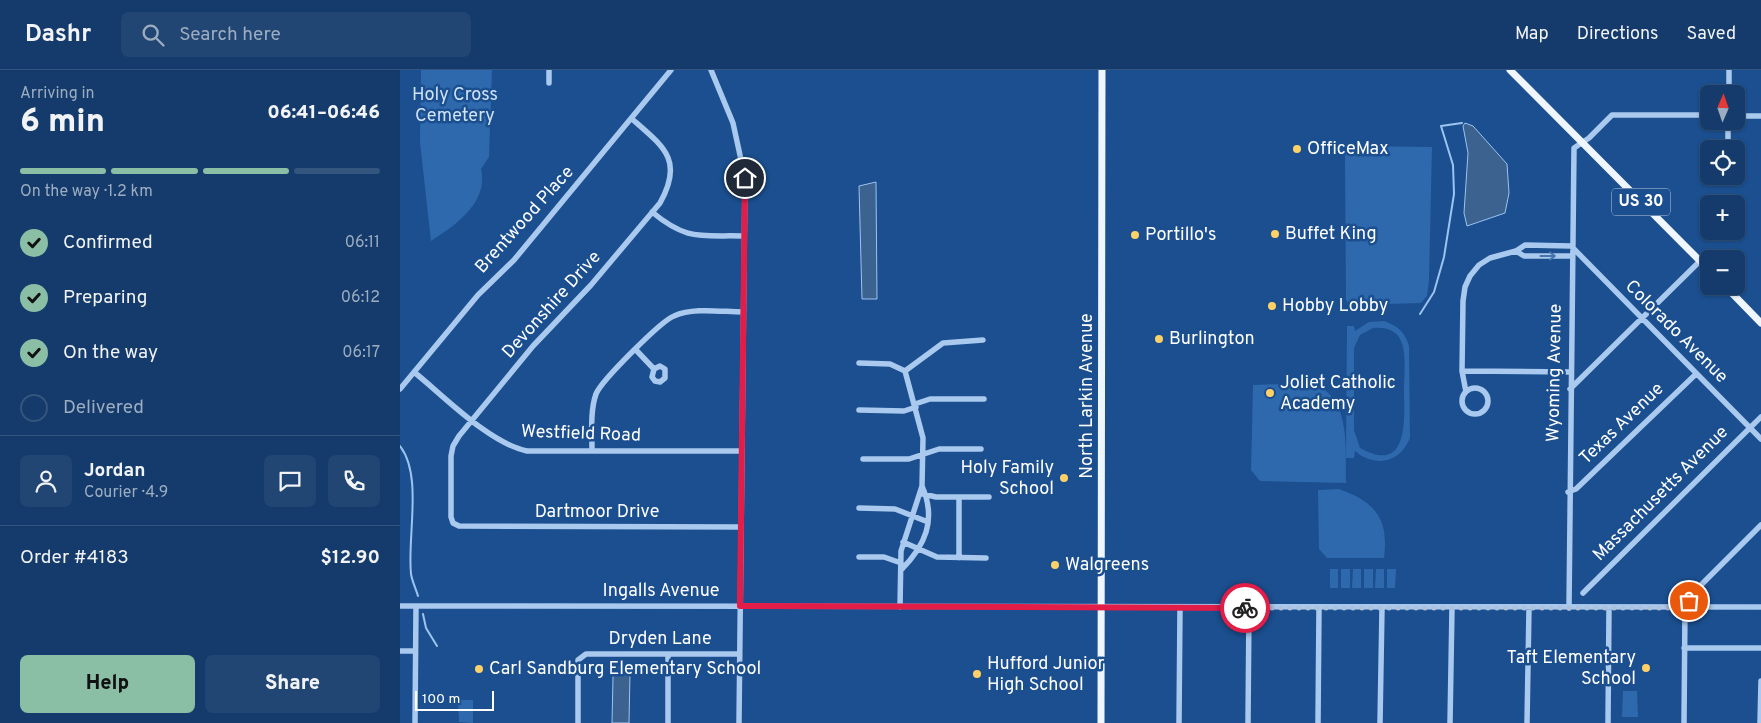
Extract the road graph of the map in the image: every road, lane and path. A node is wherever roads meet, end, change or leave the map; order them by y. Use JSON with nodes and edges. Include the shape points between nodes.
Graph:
{"nodes":[{"id":1,"x":549,"y":70,"type":"edge"},
{"id":2,"x":671,"y":70,"type":"edge"},
{"id":3,"x":711,"y":70,"type":"edge"},
{"id":4,"x":1102,"y":70,"type":"edge"},
{"id":5,"x":1729,"y":70,"type":"edge"},
{"id":6,"x":1513,"y":71,"type":"edge"},
{"id":7,"x":549,"y":83,"type":"dead end"},
{"id":8,"x":1729,"y":85,"type":"edge"},
{"id":9,"x":1700,"y":115,"type":"edge"},
{"id":10,"x":1745,"y":116,"type":"edge"},
{"id":11,"x":1761,"y":116,"type":"edge"},
{"id":12,"x":632,"y":119,"type":"junction"},
{"id":13,"x":1581,"y":143,"type":"junction"},
{"id":14,"x":652,"y":212,"type":"junction"},
{"id":15,"x":743,"y":236,"type":"junction"},
{"id":16,"x":1525,"y":243,"type":"junction"},
{"id":17,"x":1571,"y":246,"type":"junction"},
{"id":18,"x":1516,"y":251,"type":"junction"},
{"id":19,"x":1571,"y":256,"type":"junction"},
{"id":20,"x":1524,"y":258,"type":"junction"},
{"id":21,"x":1700,"y":261,"type":"joint"},
{"id":22,"x":1734,"y":295,"type":"edge"},
{"id":23,"x":743,"y":312,"type":"junction"},
{"id":24,"x":1641,"y":318,"type":"junction"},
{"id":25,"x":1761,"y":323,"type":"edge"},
{"id":26,"x":983,"y":340,"type":"dead end"},
{"id":27,"x":636,"y":350,"type":"junction"},
{"id":28,"x":859,"y":363,"type":"dead end"},
{"id":29,"x":654,"y":368,"type":"dead end"},
{"id":30,"x":905,"y":371,"type":"junction"},
{"id":31,"x":1462,"y":371,"type":"junction"},
{"id":32,"x":414,"y":372,"type":"junction"},
{"id":33,"x":1570,"y":372,"type":"junction"},
{"id":34,"x":1696,"y":374,"type":"junction"},
{"id":35,"x":1570,"y":388,"type":"junction"},
{"id":36,"x":400,"y":390,"type":"edge"},
{"id":37,"x":1466,"y":392,"type":"junction"},
{"id":38,"x":984,"y":400,"type":"dead end"},
{"id":39,"x":915,"y":405,"type":"junction"},
{"id":40,"x":859,"y":410,"type":"dead end"},
{"id":41,"x":1761,"y":417,"type":"edge"},
{"id":42,"x":473,"y":420,"type":"junction"},
{"id":43,"x":1750,"y":428,"type":"junction"},
{"id":44,"x":1761,"y":439,"type":"edge"},
{"id":45,"x":981,"y":449,"type":"dead end"},
{"id":46,"x":592,"y":451,"type":"junction"},
{"id":47,"x":742,"y":451,"type":"junction"},
{"id":48,"x":924,"y":454,"type":"junction"},
{"id":49,"x":863,"y":460,"type":"dead end"},
{"id":50,"x":920,"y":489,"type":"junction"},
{"id":51,"x":1568,"y":492,"type":"junction"},
{"id":52,"x":926,"y":495,"type":"junction"},
{"id":53,"x":960,"y":497,"type":"junction"},
{"id":54,"x":989,"y":497,"type":"dead end"},
{"id":55,"x":859,"y":508,"type":"dead end"},
{"id":56,"x":911,"y":516,"type":"junction"},
{"id":57,"x":928,"y":522,"type":"junction"},
{"id":58,"x":454,"y":523,"type":"joint"},
{"id":59,"x":1761,"y":525,"type":"edge"},
{"id":60,"x":741,"y":527,"type":"junction"},
{"id":61,"x":903,"y":542,"type":"junction"},
{"id":62,"x":919,"y":550,"type":"junction"},
{"id":63,"x":859,"y":557,"type":"dead end"},
{"id":64,"x":959,"y":558,"type":"junction"},
{"id":65,"x":986,"y":558,"type":"dead end"},
{"id":66,"x":902,"y":566,"type":"junction"},
{"id":67,"x":1583,"y":593,"type":"dead end"},
{"id":68,"x":400,"y":606,"type":"edge"},
{"id":69,"x":416,"y":606,"type":"junction"},
{"id":70,"x":740,"y":606,"type":"junction"},
{"id":71,"x":900,"y":607,"type":"junction"},
{"id":72,"x":1102,"y":607,"type":"junction"},
{"id":73,"x":1761,"y":607,"type":"edge"},
{"id":74,"x":1180,"y":608,"type":"junction"},
{"id":75,"x":1249,"y":608,"type":"junction"},
{"id":76,"x":1319,"y":608,"type":"junction"},
{"id":77,"x":1382,"y":608,"type":"junction"},
{"id":78,"x":1452,"y":608,"type":"junction"},
{"id":79,"x":1529,"y":608,"type":"junction"},
{"id":80,"x":1569,"y":608,"type":"junction"},
{"id":81,"x":1609,"y":608,"type":"junction"},
{"id":82,"x":1685,"y":608,"type":"junction"},
{"id":83,"x":1684,"y":648,"type":"junction"},
{"id":84,"x":1761,"y":648,"type":"edge"},
{"id":85,"x":400,"y":651,"type":"edge"},
{"id":86,"x":415,"y":651,"type":"junction"},
{"id":87,"x":668,"y":654,"type":"junction"},
{"id":88,"x":739,"y":654,"type":"junction"},
{"id":89,"x":1761,"y":681,"type":"edge"},
{"id":90,"x":415,"y":723,"type":"edge"},
{"id":91,"x":578,"y":723,"type":"edge"},
{"id":92,"x":668,"y":723,"type":"edge"},
{"id":93,"x":739,"y":723,"type":"edge"},
{"id":94,"x":1101,"y":723,"type":"edge"},
{"id":95,"x":1179,"y":723,"type":"edge"},
{"id":96,"x":1248,"y":723,"type":"edge"},
{"id":97,"x":1318,"y":723,"type":"edge"},
{"id":98,"x":1380,"y":723,"type":"edge"},
{"id":99,"x":1450,"y":723,"type":"edge"},
{"id":100,"x":1527,"y":723,"type":"edge"},
{"id":101,"x":1608,"y":723,"type":"edge"},
{"id":102,"x":1684,"y":723,"type":"edge"},
{"id":103,"x":1760,"y":723,"type":"edge"}],
"edges":[{"from":1,"to":7,"type":"street"},
{"from":2,"to":12,"type":"street","name":"Brentwood Place"},
{"from":3,"to":15,"type":"street","via":[[733,123],[742,160],[745,178]]},
{"from":4,"to":72,"type":"main road","name":"North Larkin Avenue"},
{"from":5,"to":8,"type":"street"},
{"from":6,"to":13,"type":"main road","number":"US 30"},
{"from":9,"to":13,"type":"street","via":[[1612,116]]},
{"from":10,"to":11,"type":"street"},
{"from":12,"to":14,"type":"street","name":"Devonshire Drive","via":[[664,148],[671,163],[667,190]]},
{"from":12,"to":32,"type":"street","name":"Brentwood Place","via":[[514,260],[478,295]]},
{"from":13,"to":17,"type":"street","name":"Wyoming Avenue","via":[[1574,148],[1572,156]]},
{"from":13,"to":21,"type":"main road","number":"US 30"},
{"from":14,"to":15,"type":"street","via":[[672,228],[688,235]]},
{"from":14,"to":42,"type":"street","name":"Devonshire Drive","via":[[582,295],[533,346]]},
{"from":15,"to":23,"type":"street"},
{"from":16,"to":17,"type":"street"},
{"from":16,"to":18,"type":"street"},
{"from":16,"to":20,"type":"street"},
{"from":17,"to":19,"type":"street","name":"Wyoming Avenue"},
{"from":17,"to":24,"type":"street","name":"Colorado Avenue"},
{"from":18,"to":20,"type":"street"},
{"from":18,"to":31,"type":"street","via":[[1490,258],[1479,265],[1465,287]]},
{"from":20,"to":19,"type":"street","one_way":true},
{"from":19,"to":33,"type":"street","name":"Wyoming Avenue"},
{"from":21,"to":24,"type":"street"},
{"from":22,"to":25,"type":"main road"},
{"from":23,"to":27,"type":"street","via":[[696,312],[673,316]]},
{"from":23,"to":47,"type":"street"},
{"from":24,"to":34,"type":"street","name":"Colorado Avenue"},
{"from":24,"to":35,"type":"street"},
{"from":26,"to":30,"type":"street","via":[[943,342]]},
{"from":27,"to":29,"type":"street"},
{"from":27,"to":46,"type":"street","via":[[596,394]]},
{"from":28,"to":30,"type":"street","via":[[890,364]]},
{"from":30,"to":39,"type":"street"},
{"from":31,"to":33,"type":"street"},
{"from":31,"to":37,"type":"street"},
{"from":32,"to":36,"type":"street","name":"Brentwood Place"},
{"from":32,"to":42,"type":"street","name":"Westfield Road"},
{"from":33,"to":35,"type":"street","name":"Wyoming Avenue"},
{"from":34,"to":43,"type":"street","name":"Colorado Avenue"},
{"from":34,"to":51,"type":"street","name":"Texas Avenue","via":[[1576,489]]},
{"from":35,"to":51,"type":"street","name":"Wyoming Avenue"},
{"from":37,"to":37,"type":"street","via":[[1462,400],[1464,408],[1472,413],[1484,410],[1488,399],[1484,392],[1477,388]]},
{"from":38,"to":39,"type":"street","via":[[930,399]]},
{"from":39,"to":40,"type":"street","via":[[904,411]]},
{"from":39,"to":48,"type":"street"},
{"from":41,"to":43,"type":"street","name":"Massachusetts Avenue"},
{"from":42,"to":46,"type":"street","name":"Westfield Road","via":[[514,448]]},
{"from":42,"to":58,"type":"street","name":"Devonshire Drive","via":[[456,441],[451,456]]},
{"from":43,"to":44,"type":"street","name":"Colorado Avenue"},
{"from":43,"to":67,"type":"street","name":"Massachusetts Avenue"},
{"from":45,"to":48,"type":"street","via":[[939,449]]},
{"from":46,"to":47,"type":"street","name":"Westfield Road"},
{"from":47,"to":60,"type":"street"},
{"from":48,"to":49,"type":"street","via":[[909,459]]},
{"from":48,"to":50,"type":"street"},
{"from":50,"to":52,"type":"street"},
{"from":50,"to":56,"type":"street"},
{"from":51,"to":80,"type":"street","name":"Wyoming Avenue"},
{"from":52,"to":53,"type":"street"},
{"from":52,"to":57,"type":"street"},
{"from":53,"to":54,"type":"street"},
{"from":53,"to":64,"type":"street"},
{"from":55,"to":56,"type":"street","via":[[895,509]]},
{"from":56,"to":57,"type":"street"},
{"from":56,"to":61,"type":"street"},
{"from":57,"to":62,"type":"street"},
{"from":58,"to":60,"type":"street","name":"Dartmoor Drive","via":[[459,526]]},
{"from":59,"to":82,"type":"street","via":[[1692,594]]},
{"from":60,"to":70,"type":"street"},
{"from":61,"to":62,"type":"street"},
{"from":61,"to":66,"type":"street"},
{"from":62,"to":64,"type":"street","via":[[937,558]]},
{"from":62,"to":66,"type":"street"},
{"from":63,"to":66,"type":"street","via":[[884,557]]},
{"from":64,"to":65,"type":"street"},
{"from":66,"to":71,"type":"street"},
{"from":68,"to":69,"type":"street","name":"Ingalls Avenue"},
{"from":69,"to":70,"type":"street","name":"Ingalls Avenue"},
{"from":69,"to":86,"type":"street"},
{"from":70,"to":71,"type":"street","name":"Ingalls Avenue"},
{"from":70,"to":88,"type":"street"},
{"from":71,"to":72,"type":"street","name":"Ingalls Avenue"},
{"from":72,"to":74,"type":"street","name":"Ingalls Avenue"},
{"from":72,"to":94,"type":"main road","name":"North Larkin Avenue"},
{"from":73,"to":82,"type":"street","name":"Ingalls Avenue"},
{"from":74,"to":75,"type":"street","name":"Ingalls Avenue"},
{"from":74,"to":95,"type":"street"},
{"from":75,"to":76,"type":"street","name":"Ingalls Avenue"},
{"from":75,"to":96,"type":"street"},
{"from":76,"to":77,"type":"street","name":"Ingalls Avenue"},
{"from":76,"to":97,"type":"street"},
{"from":77,"to":78,"type":"street","name":"Ingalls Avenue"},
{"from":77,"to":98,"type":"street"},
{"from":78,"to":79,"type":"street","name":"Ingalls Avenue"},
{"from":78,"to":99,"type":"street"},
{"from":79,"to":80,"type":"street","name":"Ingalls Avenue"},
{"from":79,"to":100,"type":"street"},
{"from":80,"to":81,"type":"street","name":"Ingalls Avenue"},
{"from":81,"to":82,"type":"street","name":"Ingalls Avenue"},
{"from":81,"to":101,"type":"street"},
{"from":82,"to":83,"type":"street"},
{"from":83,"to":84,"type":"street"},
{"from":83,"to":102,"type":"street"},
{"from":85,"to":86,"type":"street"},
{"from":86,"to":90,"type":"street"},
{"from":87,"to":88,"type":"street","name":"Dryden Lane"},
{"from":87,"to":91,"type":"street","name":"Dryden Lane","via":[[581,656],[578,660]]},
{"from":87,"to":92,"type":"street"},
{"from":88,"to":93,"type":"street"},
{"from":89,"to":103,"type":"street"}]}
